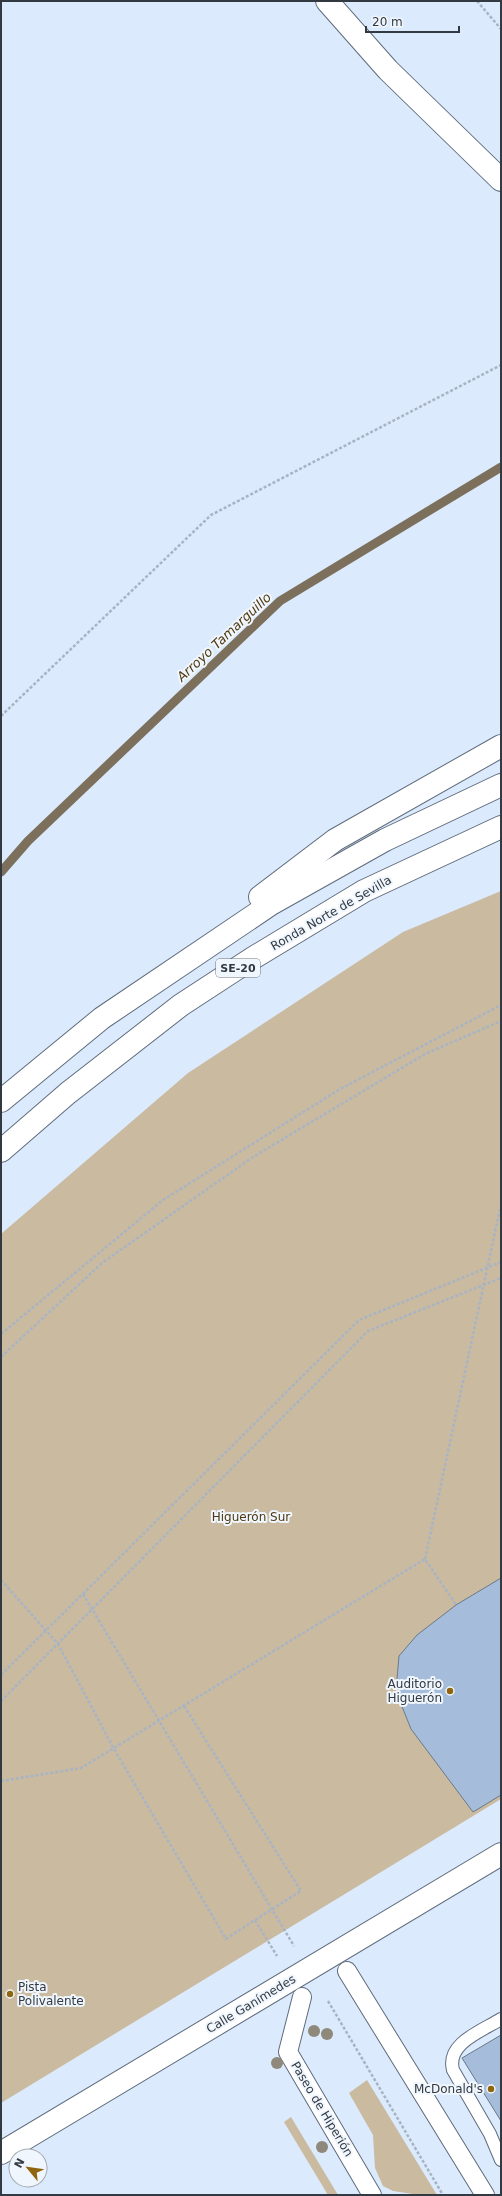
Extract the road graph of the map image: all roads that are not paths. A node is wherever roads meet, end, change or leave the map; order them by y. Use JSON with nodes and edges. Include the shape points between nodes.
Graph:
{"nodes":[{"id":1,"x":327,"y":1,"type":"edge"},
{"id":2,"x":501,"y":180,"type":"edge"},
{"id":3,"x":501,"y":746,"type":"edge"},
{"id":4,"x":501,"y":785,"type":"edge"},
{"id":5,"x":501,"y":827,"type":"edge"},
{"id":6,"x":102,"y":1018,"type":"junction"},
{"id":7,"x":1,"y":1101,"type":"edge"},
{"id":8,"x":1,"y":1150,"type":"edge"},
{"id":9,"x":501,"y":1854,"type":"edge"},
{"id":10,"x":347,"y":1971,"type":"dead end"},
{"id":11,"x":302,"y":1997,"type":"dead end"},
{"id":12,"x":501,"y":2019,"type":"edge"},
{"id":13,"x":1,"y":2153,"type":"edge"},
{"id":14,"x":501,"y":2160,"type":"edge"},
{"id":15,"x":372,"y":2195,"type":"edge"},
{"id":16,"x":485,"y":2195,"type":"edge"}],
"edges":[{"from":1,"to":2,"type":"main road","via":[[388,70]]},
{"from":3,"to":6,"type":"main road","via":[[335,840]]},
{"from":4,"to":6,"type":"main road","number":"SE-20","via":[[385,840],[271,904]]},
{"from":5,"to":8,"type":"main road","name":"Ronda Norte de Sevilla","number":"SE-20","via":[[364,891],[187,1000],[74,1088]]},
{"from":6,"to":7,"type":"main road","number":"SE-20"},
{"from":9,"to":13,"type":"main road","name":"Calle Ganímedes"},
{"from":10,"to":16,"type":"street"},
{"from":11,"to":15,"type":"street","name":"Paseo de Hiperión","via":[[288,2052]]},
{"from":12,"to":14,"type":"lane","via":[[457,2046],[451,2062],[453,2070],[490,2134]]}]}
